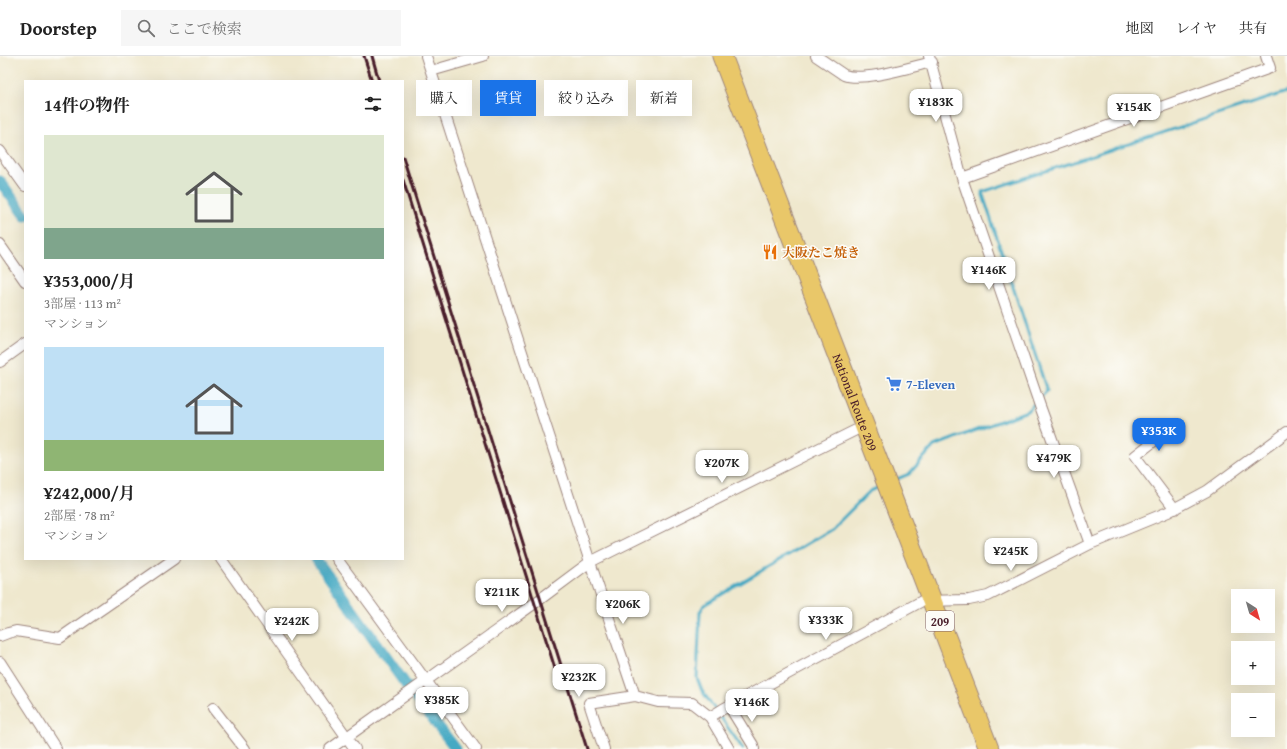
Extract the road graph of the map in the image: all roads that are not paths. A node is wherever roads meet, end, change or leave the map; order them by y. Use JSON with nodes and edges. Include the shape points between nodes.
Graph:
{"nodes":[{"id":1,"x":426,"y":56,"type":"edge"},
{"id":2,"x":483,"y":56,"type":"edge"},
{"id":3,"x":722,"y":56,"type":"edge"},
{"id":4,"x":816,"y":56,"type":"edge"},
{"id":5,"x":1266,"y":56,"type":"edge"},
{"id":6,"x":931,"y":59,"type":"edge"},
{"id":7,"x":431,"y":71,"type":"junction"},
{"id":8,"x":0,"y":151,"type":"edge"},
{"id":9,"x":962,"y":178,"type":"junction"},
{"id":10,"x":24,"y":185,"type":"edge"},
{"id":11,"x":0,"y":245,"type":"edge"},
{"id":12,"x":24,"y":280,"type":"edge"},
{"id":13,"x":24,"y":345,"type":"edge"},
{"id":14,"x":0,"y":362,"type":"edge"},
{"id":15,"x":864,"y":426,"type":"junction"},
{"id":16,"x":1168,"y":430,"type":"dead end"},
{"id":17,"x":1287,"y":432,"type":"edge"},
{"id":18,"x":1175,"y":509,"type":"junction"},
{"id":19,"x":1090,"y":544,"type":"junction"},
{"id":20,"x":173,"y":560,"type":"edge"},
{"id":21,"x":222,"y":560,"type":"edge"},
{"id":22,"x":337,"y":560,"type":"edge"},
{"id":23,"x":590,"y":562,"type":"junction"},
{"id":24,"x":932,"y":600,"type":"junction"},
{"id":25,"x":0,"y":636,"type":"edge"},
{"id":26,"x":0,"y":662,"type":"edge"},
{"id":27,"x":426,"y":680,"type":"junction"},
{"id":28,"x":635,"y":696,"type":"junction"},
{"id":29,"x":726,"y":707,"type":"junction"},
{"id":30,"x":213,"y":708,"type":"dead end"},
{"id":31,"x":712,"y":716,"type":"junction"},
{"id":32,"x":346,"y":737,"type":"junction"},
{"id":33,"x":56,"y":749,"type":"edge"},
{"id":34,"x":245,"y":749,"type":"edge"},
{"id":35,"x":330,"y":749,"type":"edge"},
{"id":36,"x":355,"y":749,"type":"edge"},
{"id":37,"x":476,"y":749,"type":"edge"},
{"id":38,"x":604,"y":749,"type":"edge"},
{"id":39,"x":729,"y":749,"type":"edge"},
{"id":40,"x":754,"y":749,"type":"edge"},
{"id":41,"x":989,"y":749,"type":"edge"}],
"edges":[{"from":1,"to":7,"type":"street"},
{"from":2,"to":7,"type":"street"},
{"from":3,"to":15,"type":"highway","name":"National Route 209","number":"209"},
{"from":4,"to":6,"type":"street","via":[[848,77],[864,77]]},
{"from":5,"to":9,"type":"street","via":[[1270,68]]},
{"from":6,"to":9,"type":"street"},
{"from":7,"to":23,"type":"street"},
{"from":8,"to":10,"type":"street"},
{"from":9,"to":19,"type":"street","via":[[1038,402]]},
{"from":11,"to":12,"type":"street"},
{"from":13,"to":14,"type":"street"},
{"from":15,"to":23,"type":"street"},
{"from":15,"to":24,"type":"highway","name":"National Route 209","number":"209"},
{"from":16,"to":18,"type":"street","via":[[1135,456]]},
{"from":17,"to":18,"type":"street","via":[[1207,491]]},
{"from":18,"to":19,"type":"street"},
{"from":19,"to":24,"type":"street","via":[[988,596],[969,600]]},
{"from":20,"to":25,"type":"street","via":[[60,638],[16,631]]},
{"from":21,"to":32,"type":"street"},
{"from":22,"to":27,"type":"street"},
{"from":23,"to":27,"type":"street"},
{"from":23,"to":28,"type":"street"},
{"from":24,"to":29,"type":"street","via":[[922,602]]},
{"from":24,"to":41,"type":"highway","name":"National Route 209","number":"209"},
{"from":26,"to":33,"type":"street"},
{"from":27,"to":32,"type":"street"},
{"from":27,"to":37,"type":"street"},
{"from":28,"to":31,"type":"street","via":[[658,702],[692,703]]},
{"from":28,"to":38,"type":"street","via":[[589,703]]},
{"from":29,"to":31,"type":"street"},
{"from":29,"to":40,"type":"street"},
{"from":30,"to":34,"type":"street"},
{"from":31,"to":39,"type":"street"},
{"from":32,"to":35,"type":"street"},
{"from":32,"to":36,"type":"street"}]}
